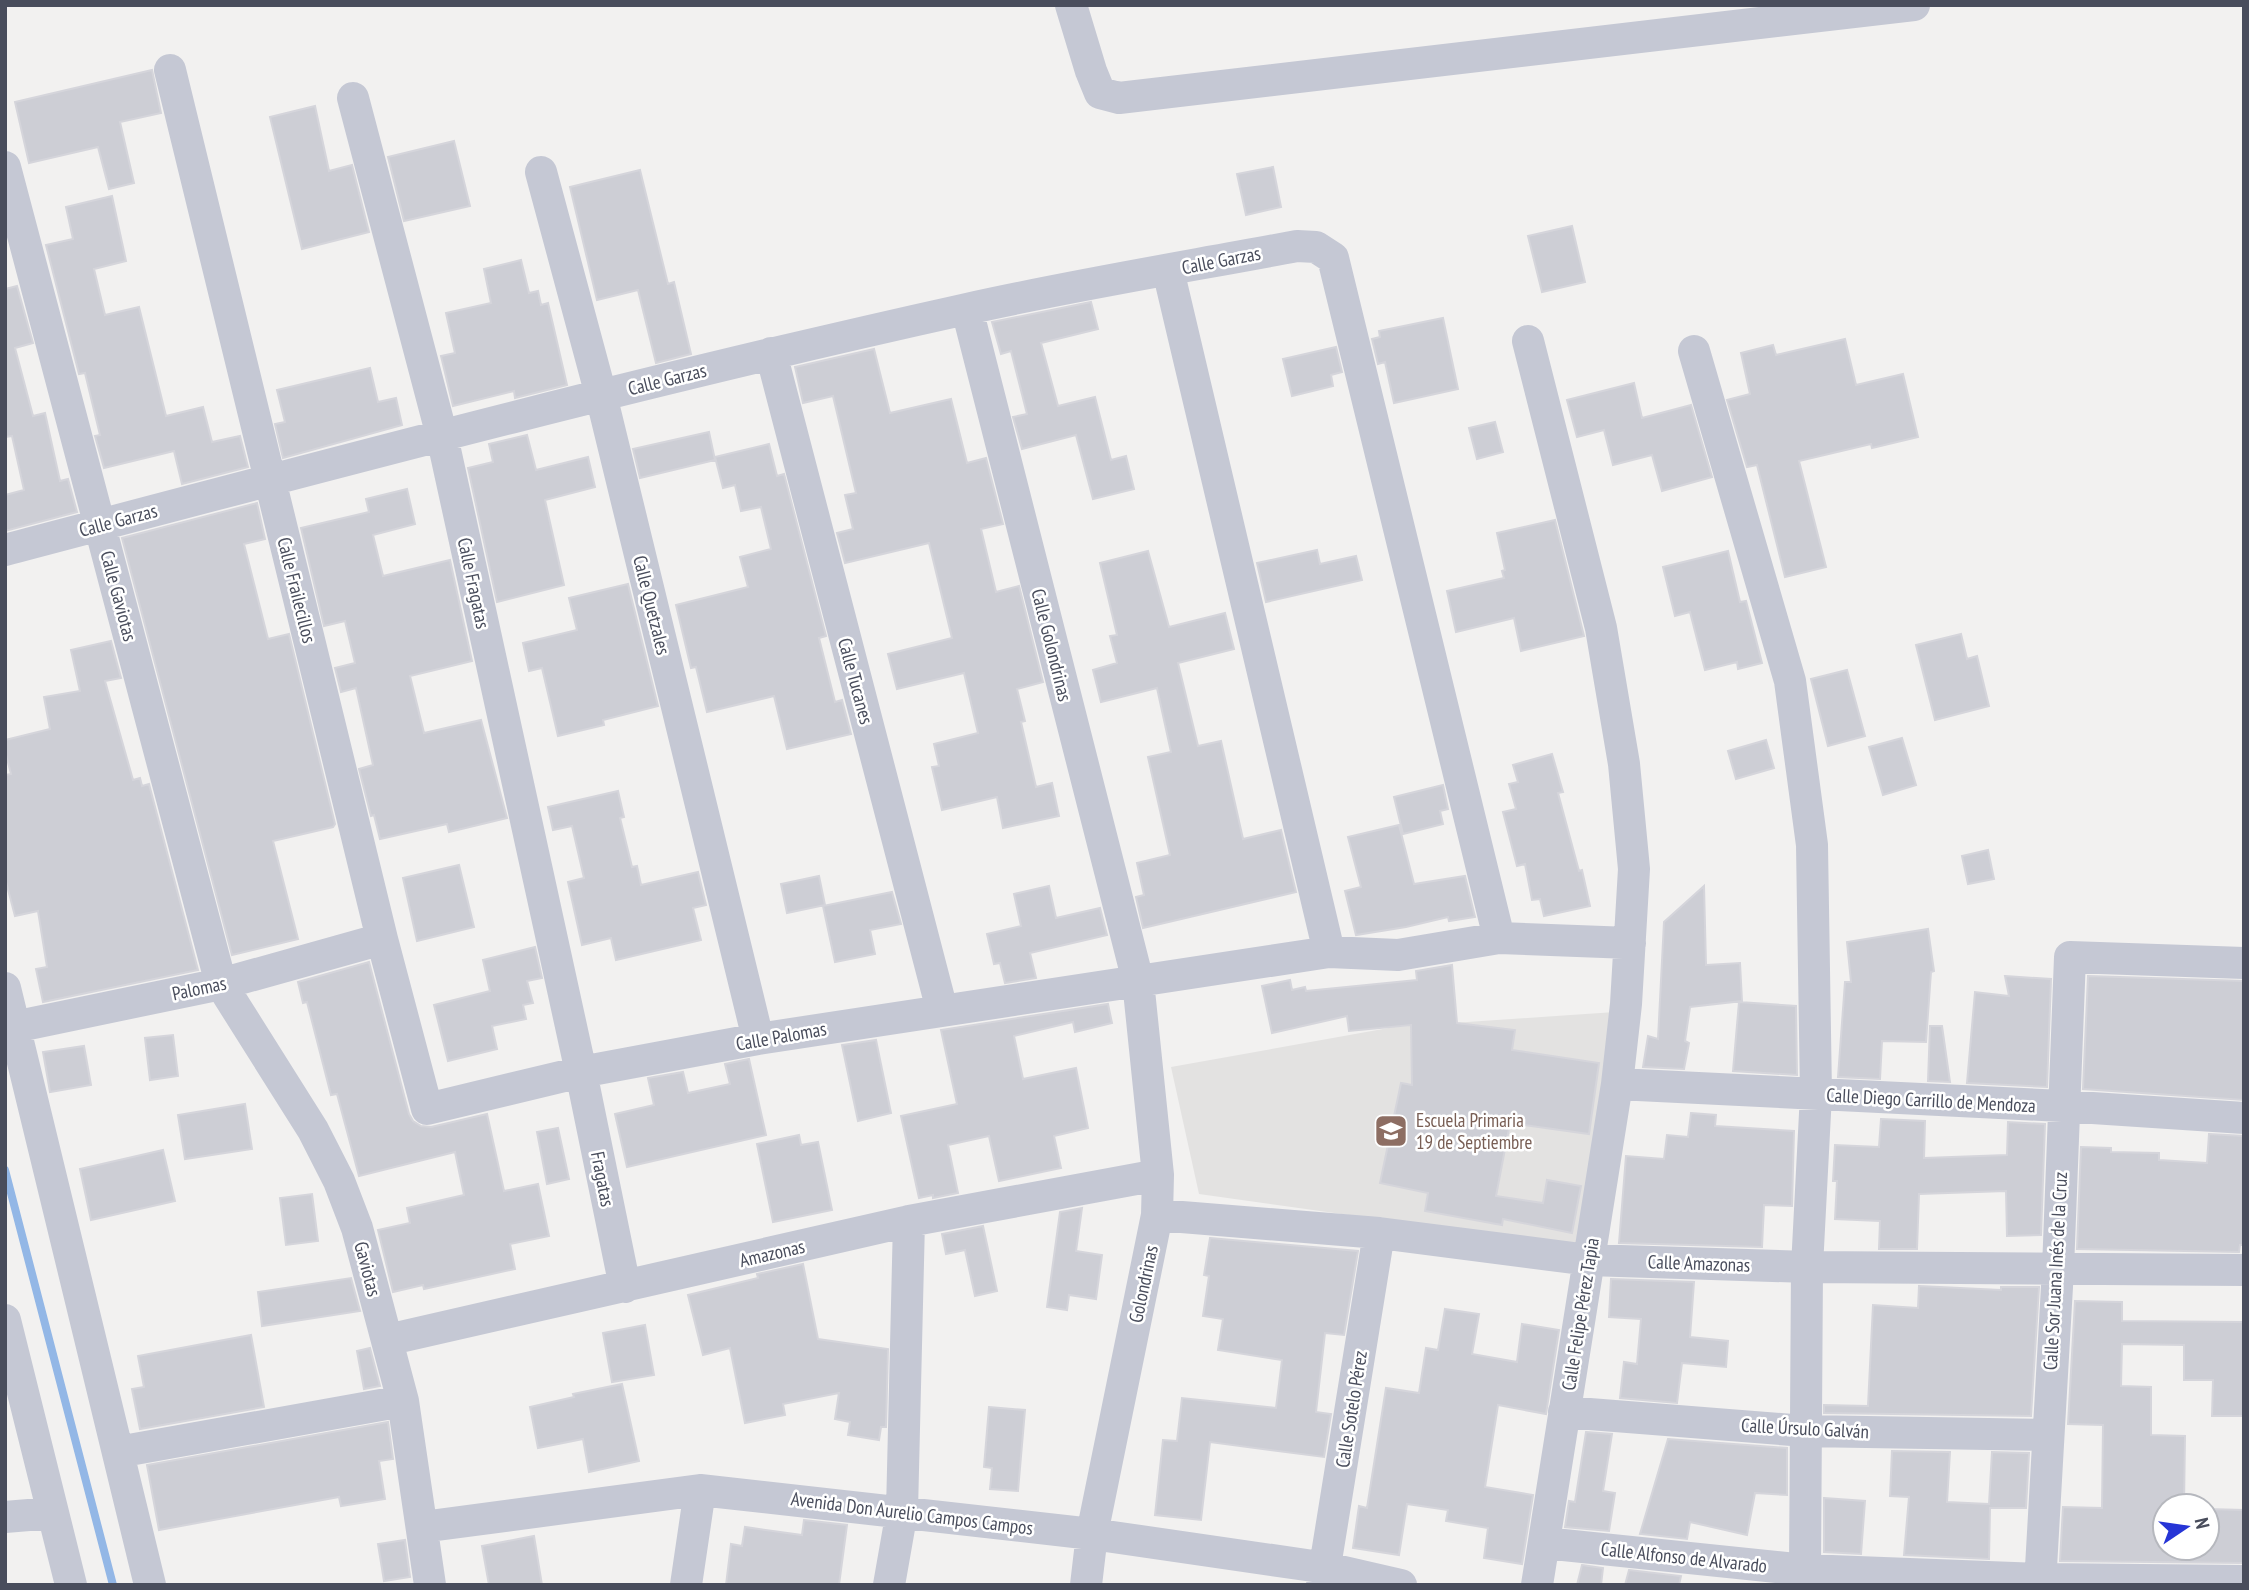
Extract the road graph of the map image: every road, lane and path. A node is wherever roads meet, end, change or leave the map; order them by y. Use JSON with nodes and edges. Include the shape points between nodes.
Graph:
{"nodes":[{"id":1,"x":1071,"y":5,"type":"edge"},
{"id":2,"x":1914,"y":5,"type":"edge"},
{"id":3,"x":170,"y":70,"type":"dead end"},
{"id":4,"x":353,"y":99,"type":"dead end"},
{"id":5,"x":5,"y":167,"type":"edge"},
{"id":6,"x":541,"y":172,"type":"dead end"},
{"id":7,"x":1168,"y":270,"type":"junction"},
{"id":8,"x":967,"y":309,"type":"junction"},
{"id":9,"x":1528,"y":341,"type":"dead end"},
{"id":10,"x":1694,"y":351,"type":"dead end"},
{"id":11,"x":771,"y":353,"type":"junction"},
{"id":12,"x":601,"y":395,"type":"junction"},
{"id":13,"x":442,"y":436,"type":"junction"},
{"id":14,"x":271,"y":481,"type":"junction"},
{"id":15,"x":101,"y":525,"type":"junction"},
{"id":16,"x":5,"y":550,"type":"edge"},
{"id":17,"x":1499,"y":938,"type":"junction"},
{"id":18,"x":382,"y":939,"type":"junction"},
{"id":19,"x":1630,"y":943,"type":"junction"},
{"id":20,"x":1329,"y":952,"type":"junction"},
{"id":21,"x":2244,"y":962,"type":"edge"},
{"id":22,"x":1138,"y":981,"type":"junction"},
{"id":23,"x":221,"y":984,"type":"junction"},
{"id":24,"x":5,"y":988,"type":"edge"},
{"id":25,"x":942,"y":1010,"type":"junction"},
{"id":26,"x":14,"y":1027,"type":"junction"},
{"id":27,"x":758,"y":1039,"type":"junction"},
{"id":28,"x":581,"y":1072,"type":"junction"},
{"id":29,"x":1617,"y":1084,"type":"junction"},
{"id":30,"x":1816,"y":1094,"type":"junction"},
{"id":31,"x":2062,"y":1106,"type":"junction"},
{"id":32,"x":427,"y":1109,"type":"joint"},
{"id":33,"x":2244,"y":1118,"type":"edge"},
{"id":34,"x":1158,"y":1175,"type":"junction"},
{"id":35,"x":1157,"y":1215,"type":"junction"},
{"id":36,"x":909,"y":1221,"type":"junction"},
{"id":37,"x":1379,"y":1233,"type":"junction"},
{"id":38,"x":1589,"y":1260,"type":"junction"},
{"id":39,"x":1807,"y":1267,"type":"junction"},
{"id":40,"x":2058,"y":1269,"type":"junction"},
{"id":41,"x":2244,"y":1270,"type":"edge"},
{"id":42,"x":625,"y":1287,"type":"junction"},
{"id":43,"x":5,"y":1320,"type":"edge"},
{"id":44,"x":387,"y":1340,"type":"junction"},
{"id":45,"x":403,"y":1401,"type":"junction"},
{"id":46,"x":1564,"y":1412,"type":"junction"},
{"id":47,"x":1805,"y":1431,"type":"junction"},
{"id":48,"x":2047,"y":1435,"type":"junction"},
{"id":49,"x":118,"y":1452,"type":"junction"},
{"id":50,"x":699,"y":1490,"type":"junction"},
{"id":51,"x":902,"y":1511,"type":"junction"},
{"id":52,"x":53,"y":1513,"type":"junction"},
{"id":53,"x":5,"y":1517,"type":"edge"},
{"id":54,"x":422,"y":1527,"type":"junction"},
{"id":55,"x":1092,"y":1534,"type":"junction"},
{"id":56,"x":1544,"y":1544,"type":"junction"},
{"id":57,"x":1805,"y":1570,"type":"junction"},
{"id":58,"x":1324,"y":1577,"type":"edge"},
{"id":59,"x":2244,"y":1581,"type":"edge"},
{"id":60,"x":2040,"y":1582,"type":"edge"},
{"id":61,"x":71,"y":1585,"type":"edge"},
{"id":62,"x":150,"y":1585,"type":"edge"},
{"id":63,"x":430,"y":1585,"type":"edge"},
{"id":64,"x":686,"y":1585,"type":"edge"},
{"id":65,"x":890,"y":1585,"type":"edge"},
{"id":66,"x":1086,"y":1585,"type":"edge"},
{"id":67,"x":1401,"y":1585,"type":"edge"},
{"id":68,"x":1537,"y":1585,"type":"edge"}],
"edges":[{"from":1,"to":2,"type":"street","via":[[1100,93],[1119,98]]},
{"from":3,"to":14,"type":"street","name":"Calle Frailecillos"},
{"from":4,"to":13,"type":"street","name":"Calle Fragatas"},
{"from":5,"to":15,"type":"street","name":"Calle Gaviotas"},
{"from":6,"to":12,"type":"street","name":"Calle Quetzales"},
{"from":7,"to":8,"type":"street","name":"Calle Garzas"},
{"from":7,"to":17,"type":"street","name":"Calle Garzas","via":[[1297,246],[1316,247],[1334,258]]},
{"from":7,"to":20,"type":"street"},
{"from":8,"to":11,"type":"street","name":"Calle Garzas"},
{"from":8,"to":22,"type":"street","name":"Calle Golondrinas"},
{"from":9,"to":19,"type":"street","name":"Calle Felipe Pérez Tapia","via":[[1611,682],[1634,869]]},
{"from":10,"to":30,"type":"street","via":[[1790,681],[1812,845]]},
{"from":11,"to":12,"type":"street","name":"Calle Garzas"},
{"from":11,"to":25,"type":"street","name":"Calle Tucanes"},
{"from":12,"to":13,"type":"street","name":"Calle Garzas"},
{"from":12,"to":27,"type":"street","name":"Calle Quetzales"},
{"from":13,"to":14,"type":"street","name":"Calle Garzas"},
{"from":13,"to":28,"type":"street","name":"Calle Fragatas"},
{"from":14,"to":15,"type":"street","name":"Calle Garzas"},
{"from":14,"to":18,"type":"street","name":"Calle Frailecillos"},
{"from":15,"to":16,"type":"street","name":"Calle Garzas"},
{"from":15,"to":23,"type":"street","name":"Calle Gaviotas"},
{"from":17,"to":19,"type":"street","name":"Calle Palomas"},
{"from":17,"to":20,"type":"street","name":"Calle Palomas","via":[[1398,955]]},
{"from":18,"to":23,"type":"street","name":"Palomas"},
{"from":18,"to":32,"type":"street","name":"Calle Frailecillos"},
{"from":19,"to":29,"type":"street","name":"Calle Felipe Pérez Tapia"},
{"from":20,"to":22,"type":"street","name":"Calle Palomas"},
{"from":21,"to":31,"type":"street","name":"Calle Sor Juana Inés de la Cruz","via":[[2070,957]]},
{"from":22,"to":25,"type":"street","name":"Calle Palomas"},
{"from":22,"to":34,"type":"street","name":"Golondrinas"},
{"from":23,"to":26,"type":"street","name":"Palomas"},
{"from":23,"to":44,"type":"street","name":"Gaviotas","via":[[313,1130],[339,1181],[357,1228]]},
{"from":24,"to":26,"type":"street"},
{"from":25,"to":27,"type":"street","name":"Calle Palomas"},
{"from":26,"to":49,"type":"street"},
{"from":27,"to":28,"type":"street","name":"Calle Palomas"},
{"from":28,"to":32,"type":"street","name":"Calle Palomas"},
{"from":28,"to":42,"type":"street","name":"Fragatas"},
{"from":29,"to":30,"type":"street","name":"Calle Diego Carrillo de Mendoza"},
{"from":29,"to":38,"type":"street","name":"Calle Felipe Pérez Tapia"},
{"from":30,"to":31,"type":"street","name":"Calle Diego Carrillo de Mendoza"},
{"from":30,"to":39,"type":"street"},
{"from":31,"to":33,"type":"street","name":"Calle Diego Carrillo de Mendoza"},
{"from":31,"to":40,"type":"street","name":"Calle Sor Juana Inés de la Cruz"},
{"from":34,"to":35,"type":"street","name":"Golondrinas"},
{"from":34,"to":36,"type":"street","name":"Amazonas"},
{"from":35,"to":37,"type":"street","name":"Calle Amazonas"},
{"from":35,"to":55,"type":"street","name":"Golondrinas"},
{"from":36,"to":42,"type":"street","name":"Amazonas"},
{"from":36,"to":51,"type":"street"},
{"from":37,"to":38,"type":"street","name":"Calle Amazonas"},
{"from":37,"to":58,"type":"street","name":"Calle Sotelo Pérez"},
{"from":38,"to":39,"type":"street","name":"Calle Amazonas"},
{"from":38,"to":46,"type":"street","name":"Calle Felipe Pérez Tapia"},
{"from":39,"to":40,"type":"street","name":"Calle Amazonas"},
{"from":39,"to":47,"type":"street"},
{"from":40,"to":41,"type":"street","name":"Calle Amazonas"},
{"from":40,"to":48,"type":"street","name":"Calle Sor Juana Inés de la Cruz"},
{"from":42,"to":44,"type":"street","name":"Amazonas"},
{"from":43,"to":52,"type":"street"},
{"from":44,"to":45,"type":"street","name":"Gaviotas"},
{"from":45,"to":49,"type":"street"},
{"from":45,"to":54,"type":"street","name":"Gaviotas"},
{"from":46,"to":47,"type":"street","name":"Calle Úrsulo Galván"},
{"from":46,"to":56,"type":"street","name":"Calle Felipe Pérez Tapia"},
{"from":47,"to":48,"type":"street","name":"Calle Úrsulo Galván"},
{"from":47,"to":57,"type":"street"},
{"from":48,"to":60,"type":"street","name":"Calle Sor Juana Inés de la Cruz"},
{"from":49,"to":62,"type":"street"},
{"from":50,"to":51,"type":"street","name":"Avenida Don Aurelio Campos Campos"},
{"from":50,"to":54,"type":"street","name":"Avenida Don Aurelio Campos Campos"},
{"from":50,"to":64,"type":"street"},
{"from":51,"to":55,"type":"street","name":"Avenida Don Aurelio Campos Campos"},
{"from":51,"to":65,"type":"street"},
{"from":52,"to":53,"type":"street"},
{"from":52,"to":61,"type":"street"},
{"from":54,"to":63,"type":"street","name":"Gaviotas"},
{"from":55,"to":58,"type":"street","name":"Avenida Don Aurelio Campos Campos"},
{"from":55,"to":66,"type":"street","name":"Golondrinas"},
{"from":56,"to":57,"type":"street","name":"Calle Alfonso de Alvarado"},
{"from":56,"to":68,"type":"street","name":"Calle Felipe Pérez Tapia"},
{"from":57,"to":60,"type":"street","name":"Calle Alfonso de Alvarado"},
{"from":58,"to":67,"type":"street","name":"Avenida Don Aurelio Campos Campos"},
{"from":59,"to":60,"type":"street","name":"Calle Alfonso de Alvarado"}]}
